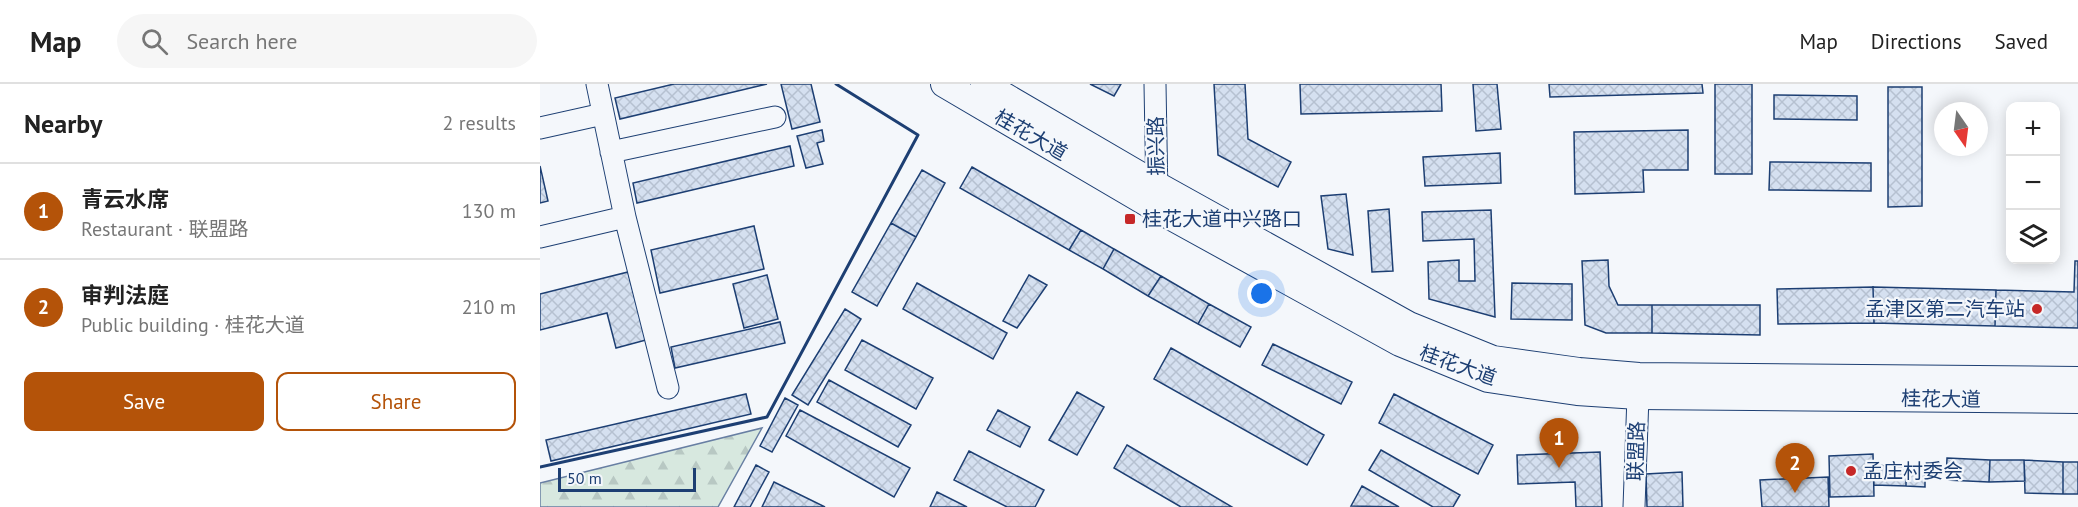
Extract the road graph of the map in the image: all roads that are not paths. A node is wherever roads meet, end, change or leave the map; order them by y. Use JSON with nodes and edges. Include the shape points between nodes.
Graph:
{"nodes":[{"id":1,"x":597,"y":84,"type":"edge"},
{"id":2,"x":944,"y":84,"type":"edge"},
{"id":3,"x":984,"y":84,"type":"edge"},
{"id":4,"x":1155,"y":84,"type":"edge"},
{"id":5,"x":603,"y":114,"type":"junction"},
{"id":6,"x":775,"y":117,"type":"dead end"},
{"id":7,"x":540,"y":128,"type":"edge"},
{"id":8,"x":611,"y":152,"type":"junction"},
{"id":9,"x":1157,"y":197,"type":"junction"},
{"id":10,"x":625,"y":217,"type":"junction"},
{"id":11,"x":540,"y":237,"type":"edge"},
{"id":12,"x":2078,"y":380,"type":"edge"},
{"id":13,"x":668,"y":388,"type":"dead end"},
{"id":14,"x":1638,"y":396,"type":"junction"},
{"id":15,"x":2078,"y":400,"type":"edge"},
{"id":16,"x":1634,"y":507,"type":"edge"}],
"edges":[{"from":1,"to":5,"type":"street"},
{"from":2,"to":9,"type":"main road","name":"桂花大道"},
{"from":3,"to":9,"type":"main road","name":"桂花大道"},
{"from":4,"to":9,"type":"street","name":"振兴路"},
{"from":5,"to":7,"type":"street"},
{"from":5,"to":8,"type":"street"},
{"from":6,"to":8,"type":"street"},
{"from":8,"to":10,"type":"street"},
{"from":9,"to":12,"type":"main road","name":"桂花大道","via":[[1409,325],[1493,359],[1639,376]]},
{"from":9,"to":14,"type":"main road","name":"桂花大道","via":[[1400,344],[1488,379]]},
{"from":10,"to":11,"type":"street"},
{"from":10,"to":13,"type":"street"},
{"from":14,"to":15,"type":"main road","name":"桂花大道"},
{"from":14,"to":16,"type":"street","name":"联盟路"}]}
